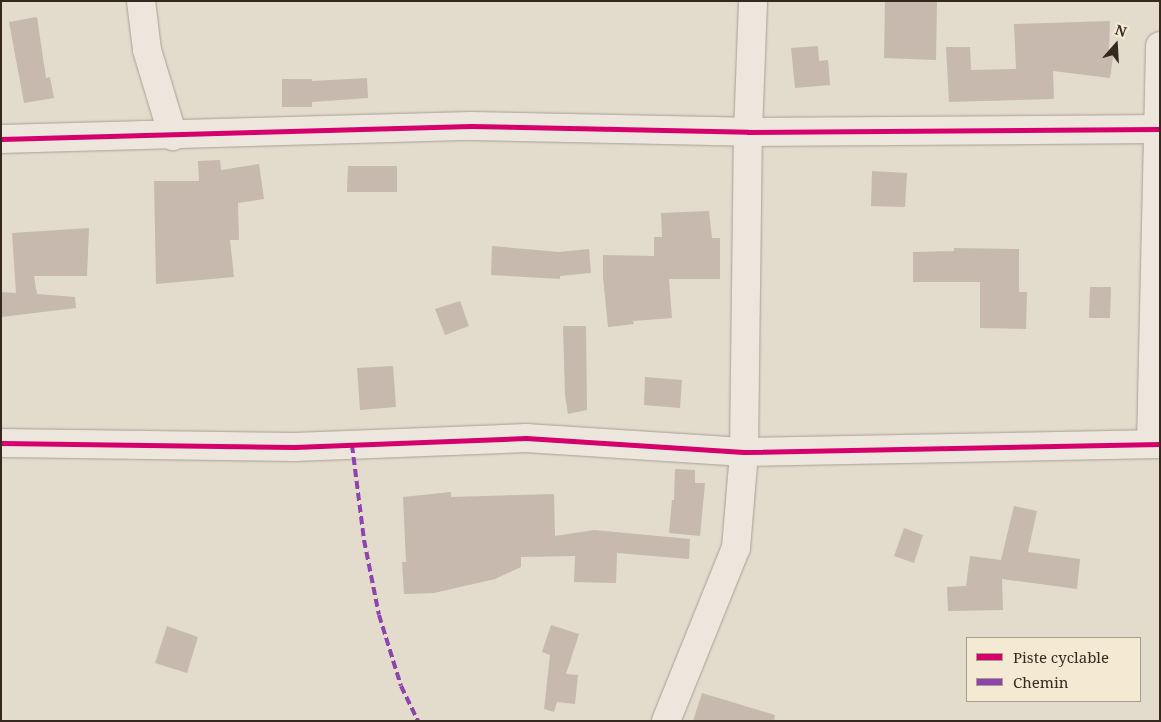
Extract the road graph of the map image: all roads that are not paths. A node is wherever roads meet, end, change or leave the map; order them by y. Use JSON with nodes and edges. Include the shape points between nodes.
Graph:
{"nodes":[{"id":1,"x":142,"y":1,"type":"edge"},
{"id":2,"x":752,"y":1,"type":"edge"},
{"id":3,"x":1160,"y":46,"type":"edge"},
{"id":4,"x":1159,"y":129,"type":"edge"},
{"id":5,"x":748,"y":132,"type":"junction"},
{"id":6,"x":173,"y":136,"type":"junction"},
{"id":7,"x":1,"y":139,"type":"edge"},
{"id":8,"x":1,"y":443,"type":"edge"},
{"id":9,"x":1156,"y":444,"type":"edge"},
{"id":10,"x":744,"y":452,"type":"junction"},
{"id":11,"x":666,"y":721,"type":"edge"}],
"edges":[{"from":1,"to":6,"type":"street","via":[[147,50]]},
{"from":2,"to":5,"type":"street"},
{"from":3,"to":4,"type":"street"},
{"from":4,"to":5,"type":"street"},
{"from":4,"to":9,"type":"street"},
{"from":5,"to":6,"type":"street","via":[[471,126]]},
{"from":5,"to":10,"type":"street"},
{"from":6,"to":7,"type":"street"},
{"from":8,"to":10,"type":"street","via":[[294,447],[526,438]]},
{"from":9,"to":10,"type":"street"},
{"from":10,"to":11,"type":"street","via":[[736,548]]}]}
